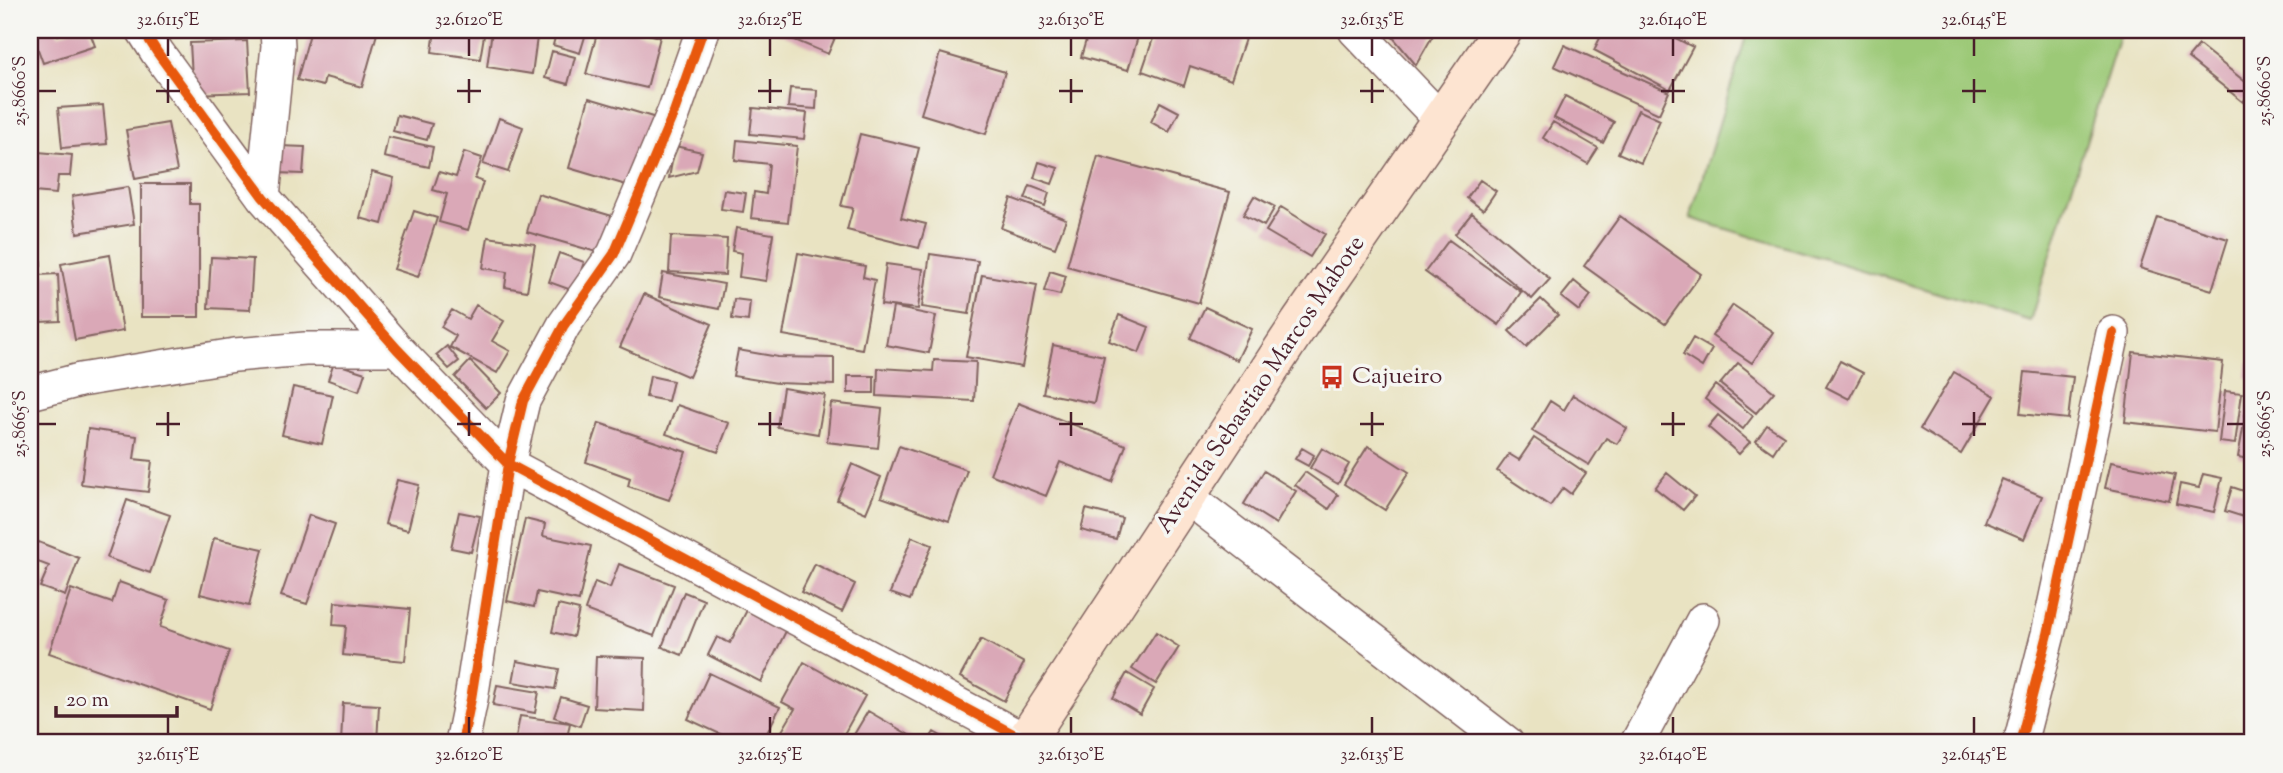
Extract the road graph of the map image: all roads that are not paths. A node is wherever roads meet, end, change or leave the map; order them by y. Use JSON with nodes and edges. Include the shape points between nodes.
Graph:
{"nodes":[{"id":1,"x":143,"y":30,"type":"edge"},
{"id":2,"x":276,"y":30,"type":"edge"},
{"id":3,"x":703,"y":30,"type":"edge"},
{"id":4,"x":1355,"y":30,"type":"edge"},
{"id":5,"x":1503,"y":30,"type":"edge"},
{"id":6,"x":1441,"y":120,"type":"junction"},
{"id":7,"x":263,"y":197,"type":"junction"},
{"id":8,"x":2113,"y":333,"type":"dead end"},
{"id":9,"x":397,"y":349,"type":"junction"},
{"id":10,"x":30,"y":393,"type":"edge"},
{"id":11,"x":508,"y":464,"type":"junction"},
{"id":12,"x":1186,"y":496,"type":"junction"},
{"id":13,"x":1703,"y":620,"type":"dead end"},
{"id":14,"x":462,"y":743,"type":"edge"},
{"id":15,"x":1027,"y":743,"type":"edge"},
{"id":16,"x":1507,"y":743,"type":"edge"},
{"id":17,"x":1637,"y":743,"type":"edge"},
{"id":18,"x":2020,"y":743,"type":"edge"}],
"edges":[{"from":1,"to":7,"type":"street"},
{"from":2,"to":7,"type":"street"},
{"from":3,"to":11,"type":"street","via":[[614,254],[564,325],[523,401]]},
{"from":4,"to":6,"type":"street"},
{"from":5,"to":6,"type":"main road","name":"Avenida Sebastiao Marcos Mabote"},
{"from":6,"to":12,"type":"main road","name":"Avenida Sebastiao Marcos Mabote"},
{"from":7,"to":9,"type":"street"},
{"from":8,"to":18,"type":"street"},
{"from":9,"to":10,"type":"street","via":[[235,355],[80,380]]},
{"from":9,"to":11,"type":"street"},
{"from":11,"to":14,"type":"street"},
{"from":11,"to":15,"type":"street"},
{"from":12,"to":15,"type":"main road","name":"Avenida Sebastiao Marcos Mabote"},
{"from":12,"to":16,"type":"street"},
{"from":13,"to":17,"type":"street"}]}
